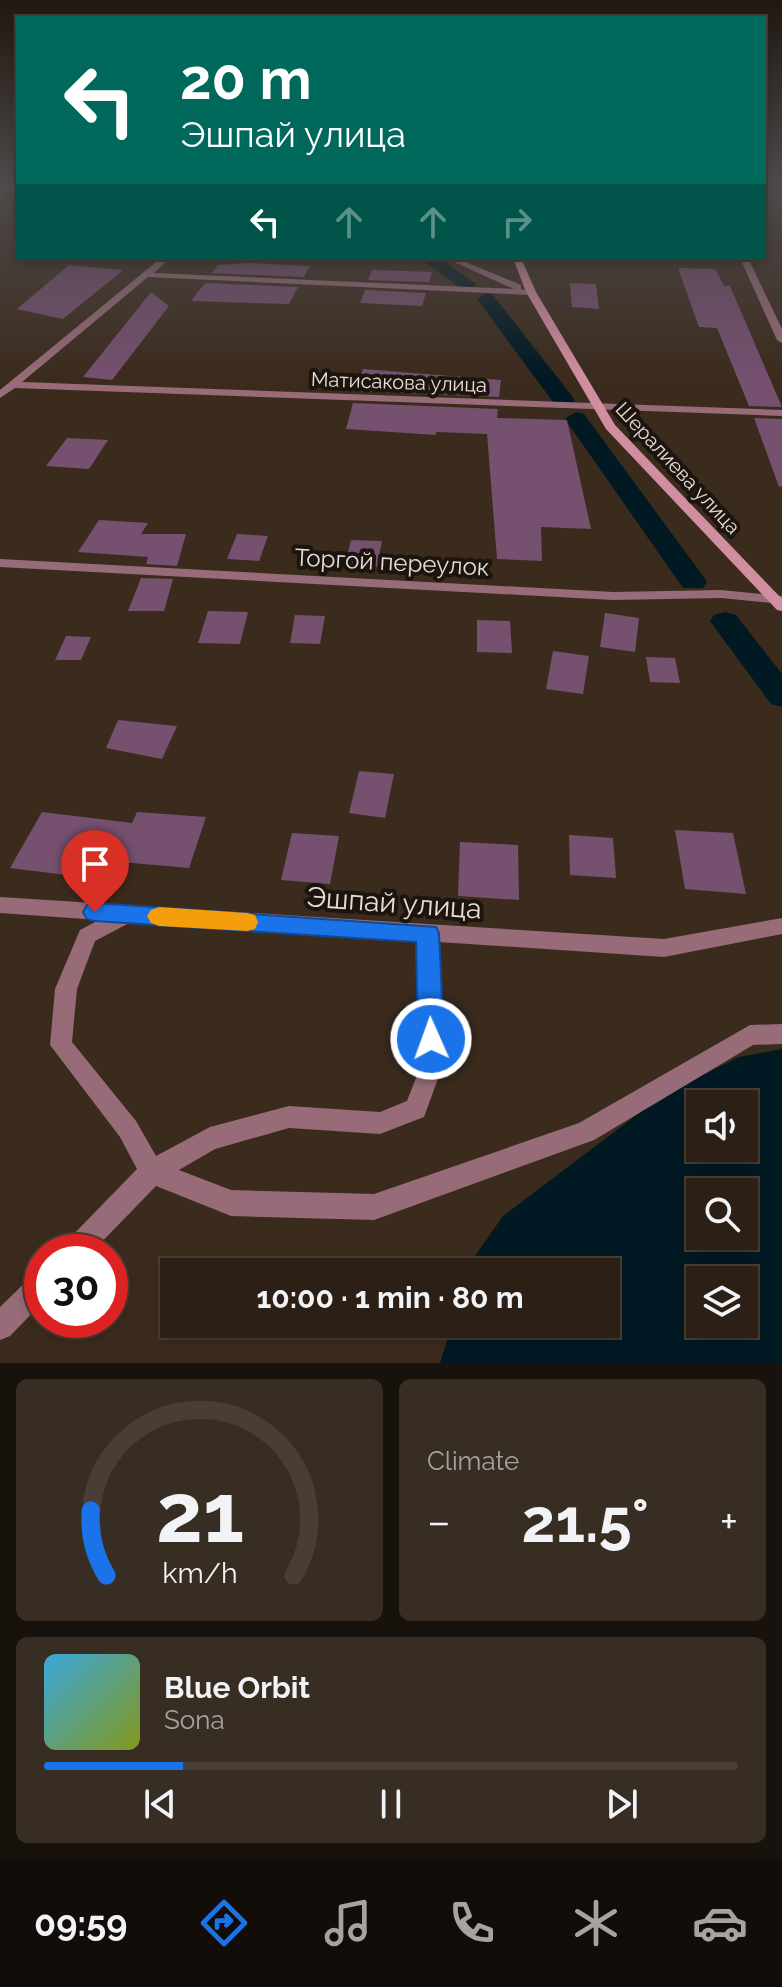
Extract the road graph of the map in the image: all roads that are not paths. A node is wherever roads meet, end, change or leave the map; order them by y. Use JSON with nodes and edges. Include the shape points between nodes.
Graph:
{"nodes":[{"id":1,"x":164,"y":260,"type":"edge"},
{"id":2,"x":454,"y":260,"type":"edge"},
{"id":3,"x":518,"y":260,"type":"edge"},
{"id":4,"x":745,"y":260,"type":"edge"},
{"id":5,"x":150,"y":275,"type":"junction"},
{"id":6,"x":531,"y":292,"type":"junction"},
{"id":7,"x":782,"y":340,"type":"edge"},
{"id":8,"x":14,"y":385,"type":"junction"},
{"id":9,"x":0,"y":395,"type":"edge"},
{"id":10,"x":596,"y":408,"type":"junction"},
{"id":11,"x":782,"y":413,"type":"edge"},
{"id":12,"x":0,"y":563,"type":"edge"},
{"id":13,"x":779,"y":602,"type":"edge"},
{"id":14,"x":0,"y":905,"type":"edge"},
{"id":15,"x":126,"y":914,"type":"junction"},
{"id":16,"x":782,"y":926,"type":"edge"},
{"id":17,"x":428,"y":933,"type":"junction"},
{"id":18,"x":782,"y":1034,"type":"edge"},
{"id":19,"x":152,"y":1172,"type":"junction"},
{"id":20,"x":92,"y":1234,"type":"edge"},
{"id":21,"x":24,"y":1302,"type":"edge"},
{"id":22,"x":0,"y":1326,"type":"edge"}],
"edges":[{"from":1,"to":5,"type":"street"},
{"from":2,"to":6,"type":"street"},
{"from":3,"to":6,"type":"street","name":"Шералиева улица"},
{"from":4,"to":7,"type":"street"},
{"from":5,"to":6,"type":"street"},
{"from":5,"to":8,"type":"street"},
{"from":6,"to":10,"type":"street","name":"Шералиева улица"},
{"from":8,"to":9,"type":"street"},
{"from":8,"to":10,"type":"street","name":"Матисакова улица"},
{"from":10,"to":11,"type":"street","name":"Матисакова улица"},
{"from":10,"to":13,"type":"street","name":"Шералиева улица","via":[[651,473]]},
{"from":12,"to":13,"type":"street","name":"Торгой переулок","via":[[613,596],[721,594]]},
{"from":14,"to":15,"type":"street","name":"Эшпай улица"},
{"from":15,"to":17,"type":"street","name":"Эшпай улица"},
{"from":15,"to":19,"type":"street","via":[[87,936],[66,989],[61,1045],[128,1129]]},
{"from":16,"to":17,"type":"street","name":"Эшпай улица","via":[[664,948]]},
{"from":17,"to":19,"type":"street","via":[[432,1065],[416,1109],[380,1123],[289,1117],[210,1139]]},
{"from":18,"to":19,"type":"street","via":[[750,1035],[586,1132],[374,1207],[231,1203]]},
{"from":19,"to":20,"type":"street"},
{"from":21,"to":22,"type":"street"}]}
